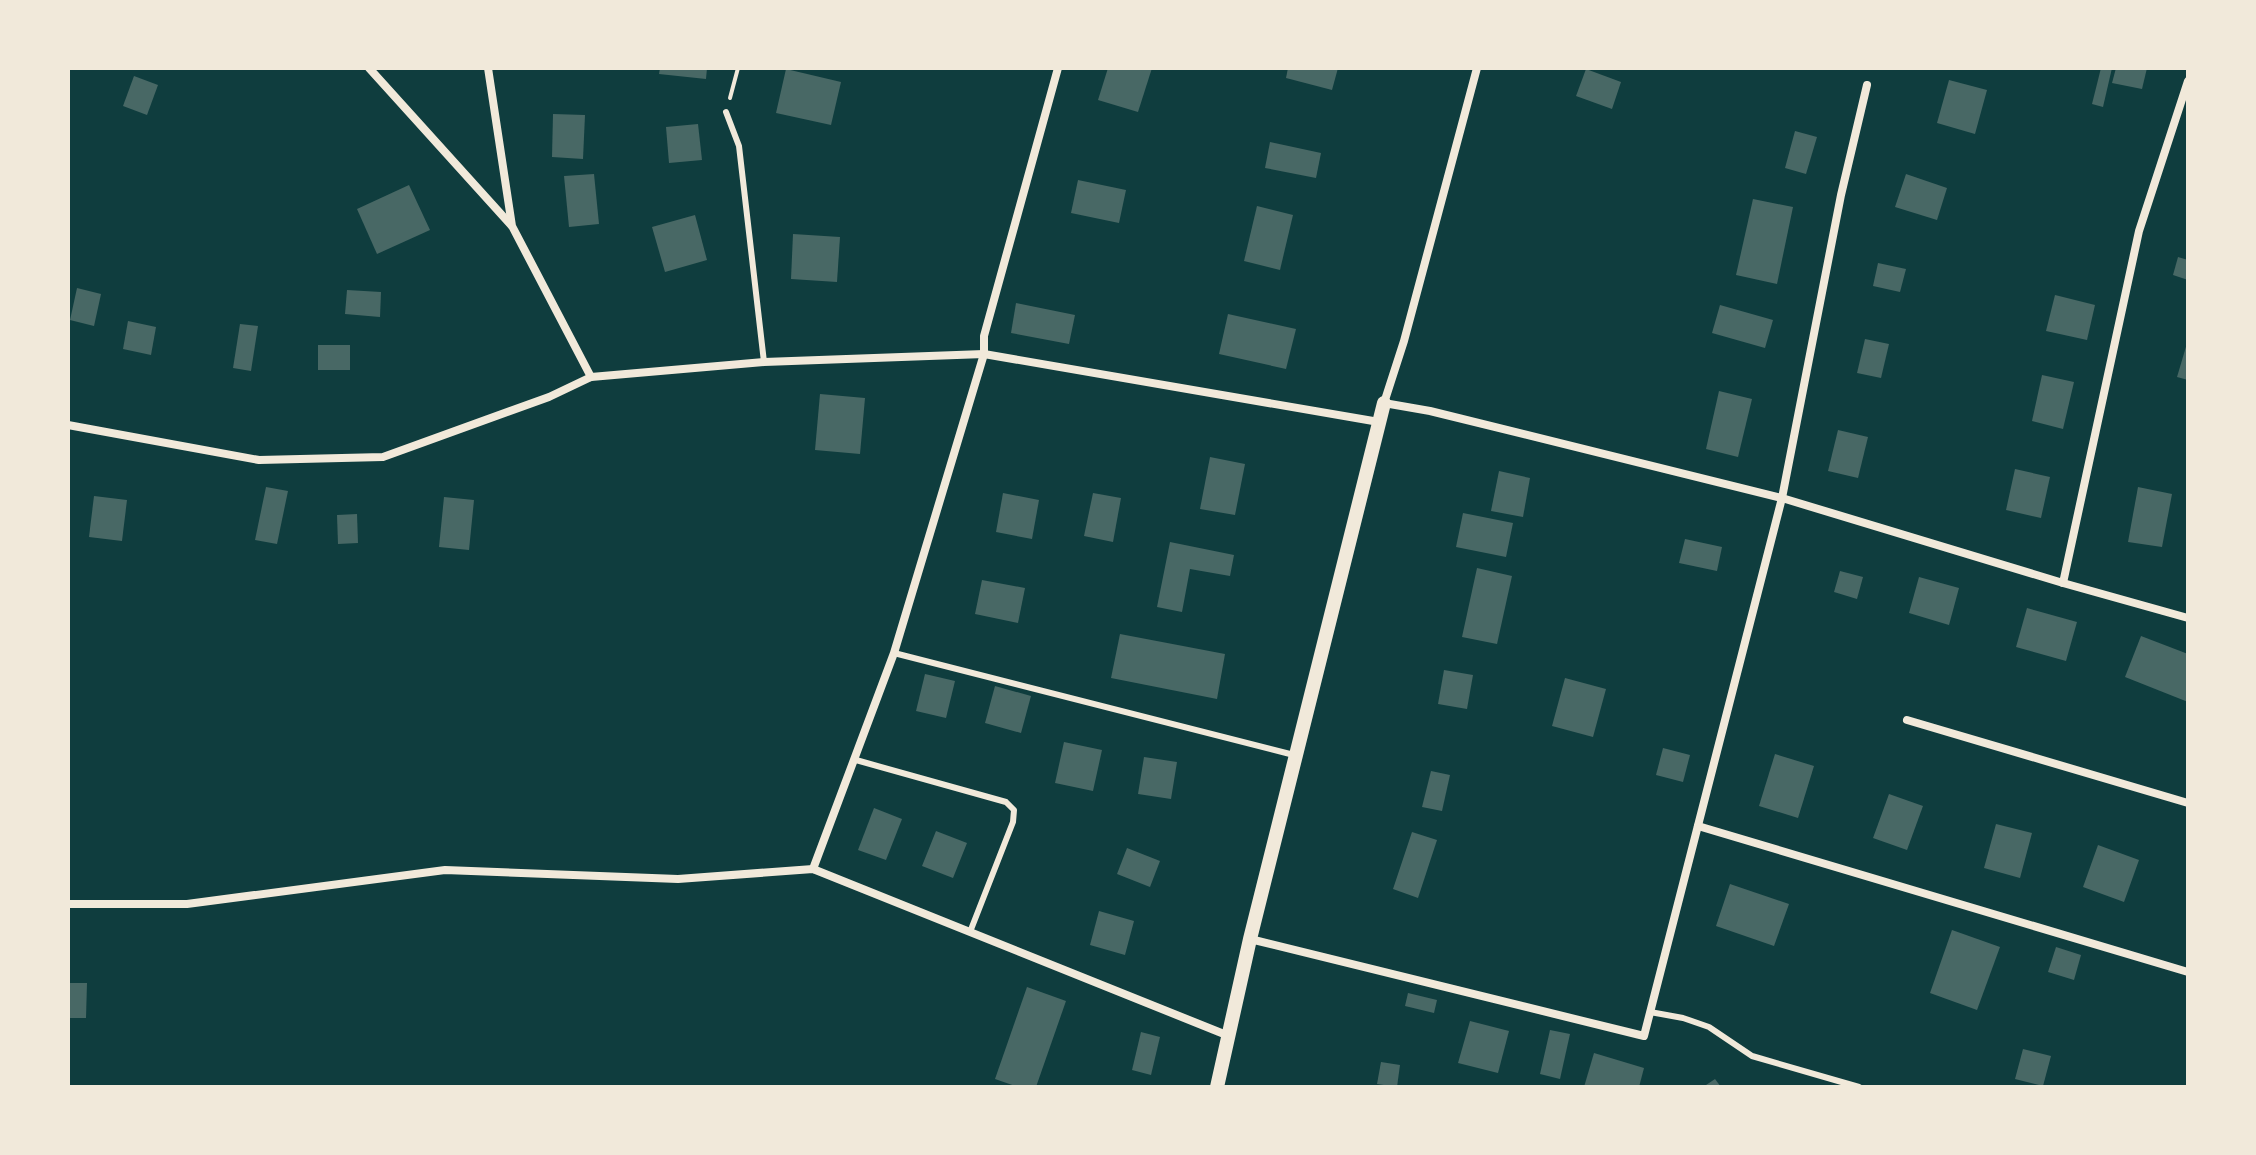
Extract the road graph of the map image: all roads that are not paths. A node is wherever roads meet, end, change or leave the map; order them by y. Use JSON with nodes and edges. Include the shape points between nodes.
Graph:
{"nodes":[{"id":1,"x":369,"y":68,"type":"edge"},
{"id":2,"x":488,"y":68,"type":"edge"},
{"id":3,"x":1058,"y":68,"type":"edge"},
{"id":4,"x":1477,"y":68,"type":"edge"},
{"id":5,"x":2188,"y":81,"type":"edge"},
{"id":6,"x":1867,"y":85,"type":"dead end"},
{"id":7,"x":726,"y":112,"type":"road end"},
{"id":8,"x":512,"y":226,"type":"junction"},
{"id":9,"x":984,"y":354,"type":"junction"},
{"id":10,"x":764,"y":362,"type":"junction"},
{"id":11,"x":591,"y":377,"type":"junction"},
{"id":12,"x":1384,"y":403,"type":"junction"},
{"id":13,"x":1379,"y":422,"type":"junction"},
{"id":14,"x":68,"y":425,"type":"edge"},
{"id":15,"x":1782,"y":498,"type":"junction"},
{"id":16,"x":2063,"y":583,"type":"junction"},
{"id":17,"x":2188,"y":618,"type":"edge"},
{"id":18,"x":894,"y":653,"type":"junction"},
{"id":19,"x":1907,"y":720,"type":"dead end"},
{"id":20,"x":1295,"y":756,"type":"junction"},
{"id":21,"x":856,"y":760,"type":"junction"},
{"id":22,"x":2188,"y":803,"type":"edge"},
{"id":23,"x":1698,"y":826,"type":"junction"},
{"id":24,"x":813,"y":869,"type":"junction"},
{"id":25,"x":68,"y":904,"type":"edge"},
{"id":26,"x":970,"y":932,"type":"junction"},
{"id":27,"x":1250,"y":939,"type":"junction"},
{"id":28,"x":2188,"y":972,"type":"edge"},
{"id":29,"x":1650,"y":1012,"type":"junction"},
{"id":30,"x":1229,"y":1036,"type":"junction"},
{"id":31,"x":1217,"y":1087,"type":"edge"},
{"id":32,"x":1859,"y":1087,"type":"edge"}],
"edges":[{"from":1,"to":8,"type":"street"},
{"from":2,"to":8,"type":"street"},
{"from":3,"to":9,"type":"street","via":[[984,336]]},
{"from":4,"to":12,"type":"street"},
{"from":5,"to":16,"type":"street","via":[[2139,231]]},
{"from":6,"to":15,"type":"street"},
{"from":7,"to":10,"type":"lane","via":[[739,146]]},
{"from":8,"to":11,"type":"street"},
{"from":9,"to":10,"type":"street"},
{"from":9,"to":13,"type":"street"},
{"from":9,"to":18,"type":"street"},
{"from":10,"to":11,"type":"street"},
{"from":11,"to":14,"type":"street","via":[[383,457],[259,460]]},
{"from":12,"to":13,"type":"street"},
{"from":12,"to":15,"type":"street"},
{"from":13,"to":20,"type":"street"},
{"from":15,"to":16,"type":"street"},
{"from":15,"to":23,"type":"street"},
{"from":16,"to":17,"type":"street"},
{"from":18,"to":20,"type":"lane"},
{"from":18,"to":21,"type":"street"},
{"from":19,"to":22,"type":"street"},
{"from":20,"to":27,"type":"street"},
{"from":21,"to":24,"type":"street"},
{"from":21,"to":26,"type":"lane","via":[[1006,802],[1014,810]]},
{"from":23,"to":28,"type":"street"},
{"from":23,"to":29,"type":"street"},
{"from":24,"to":25,"type":"street","via":[[678,879],[445,870],[187,904]]},
{"from":24,"to":26,"type":"street"},
{"from":26,"to":30,"type":"street"},
{"from":27,"to":29,"type":"street","via":[[1644,1036]]},
{"from":27,"to":30,"type":"street"},
{"from":29,"to":32,"type":"lane","via":[[1709,1027],[1752,1056]]},
{"from":30,"to":31,"type":"street"}]}
